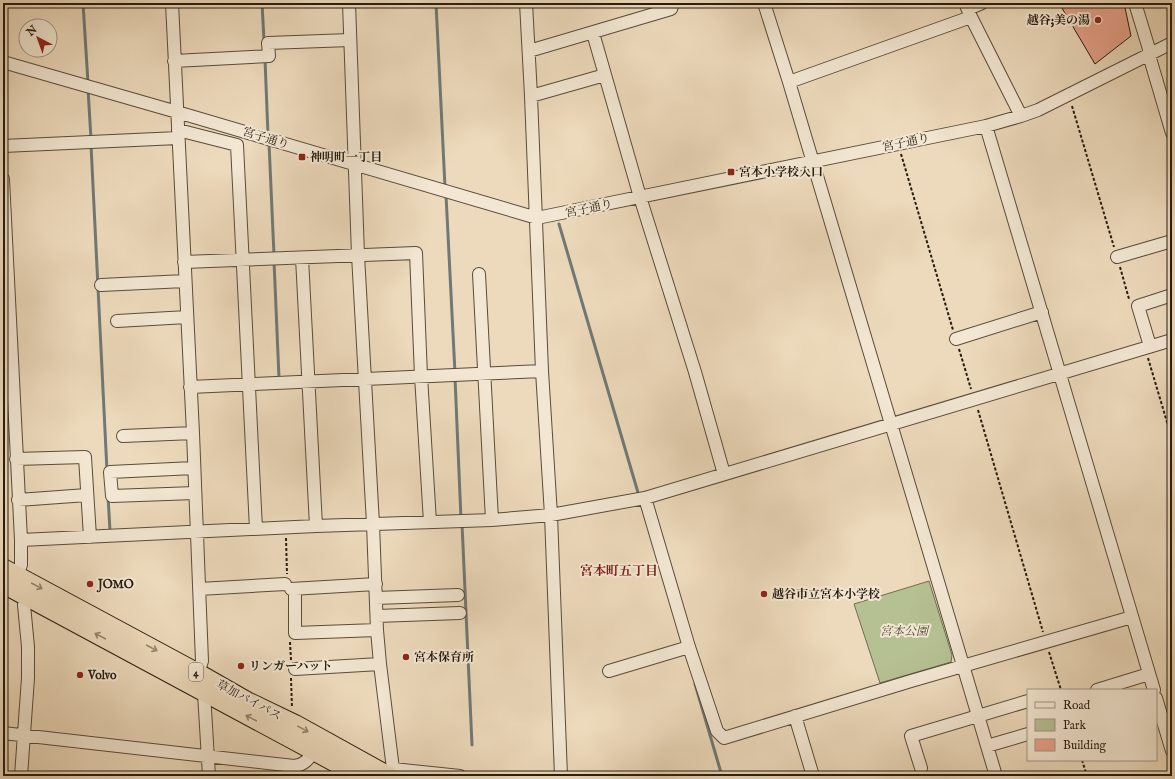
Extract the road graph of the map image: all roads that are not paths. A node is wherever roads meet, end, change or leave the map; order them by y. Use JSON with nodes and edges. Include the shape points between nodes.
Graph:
{"nodes":[{"id":1,"x":172,"y":3,"type":"edge"},
{"id":2,"x":349,"y":3,"type":"edge"},
{"id":3,"x":526,"y":3,"type":"edge"},
{"id":4,"x":673,"y":3,"type":"edge"},
{"id":5,"x":764,"y":3,"type":"edge"},
{"id":6,"x":982,"y":3,"type":"edge"},
{"id":7,"x":1135,"y":3,"type":"edge"},
{"id":8,"x":968,"y":10,"type":"edge"},
{"id":9,"x":593,"y":33,"type":"junction"},
{"id":10,"x":350,"y":40,"type":"junction"},
{"id":11,"x":1172,"y":43,"type":"edge"},
{"id":12,"x":529,"y":50,"type":"junction"},
{"id":13,"x":1149,"y":55,"type":"junction"},
{"id":14,"x":174,"y":61,"type":"junction"},
{"id":15,"x":3,"y":62,"type":"edge"},
{"id":16,"x":605,"y":74,"type":"junction"},
{"id":17,"x":789,"y":82,"type":"junction"},
{"id":18,"x":531,"y":96,"type":"junction"},
{"id":19,"x":177,"y":112,"type":"junction"},
{"id":20,"x":1021,"y":116,"type":"junction"},
{"id":21,"x":986,"y":126,"type":"junction"},
{"id":22,"x":1172,"y":133,"type":"edge"},
{"id":23,"x":178,"y":134,"type":"junction"},
{"id":24,"x":3,"y":146,"type":"edge"},
{"id":25,"x":812,"y":161,"type":"junction"},
{"id":26,"x":355,"y":165,"type":"junction"},
{"id":27,"x":3,"y":179,"type":"edge"},
{"id":28,"x":640,"y":197,"type":"junction"},
{"id":29,"x":537,"y":218,"type":"junction"},
{"id":30,"x":1172,"y":241,"type":"edge"},
{"id":31,"x":358,"y":255,"type":"junction"},
{"id":32,"x":1117,"y":257,"type":"road end"},
{"id":33,"x":302,"y":258,"type":"junction"},
{"id":34,"x":242,"y":260,"type":"junction"},
{"id":35,"x":184,"y":262,"type":"junction"},
{"id":36,"x":479,"y":274,"type":"dead end"},
{"id":37,"x":185,"y":281,"type":"junction"},
{"id":38,"x":101,"y":285,"type":"dead end"},
{"id":39,"x":1172,"y":295,"type":"edge"},
{"id":40,"x":1042,"y":312,"type":"junction"},
{"id":41,"x":187,"y":316,"type":"junction"},
{"id":42,"x":117,"y":321,"type":"dead end"},
{"id":43,"x":956,"y":339,"type":"road end"},
{"id":44,"x":1172,"y":340,"type":"edge"},
{"id":45,"x":1147,"y":347,"type":"junction"},
{"id":46,"x":542,"y":371,"type":"junction"},
{"id":47,"x":484,"y":374,"type":"junction"},
{"id":48,"x":1060,"y":374,"type":"junction"},
{"id":49,"x":421,"y":376,"type":"junction"},
{"id":50,"x":365,"y":379,"type":"junction"},
{"id":51,"x":308,"y":382,"type":"junction"},
{"id":52,"x":248,"y":384,"type":"junction"},
{"id":53,"x":190,"y":387,"type":"junction"},
{"id":54,"x":891,"y":424,"type":"junction"},
{"id":55,"x":193,"y":432,"type":"junction"},
{"id":56,"x":124,"y":436,"type":"dead end"},
{"id":57,"x":16,"y":459,"type":"junction"},
{"id":58,"x":194,"y":468,"type":"junction"},
{"id":59,"x":724,"y":474,"type":"junction"},
{"id":60,"x":195,"y":493,"type":"junction"},
{"id":61,"x":87,"y":495,"type":"junction"},
{"id":62,"x":645,"y":498,"type":"junction"},
{"id":63,"x":18,"y":500,"type":"junction"},
{"id":64,"x":551,"y":515,"type":"junction"},
{"id":65,"x":492,"y":520,"type":"junction"},
{"id":66,"x":430,"y":522,"type":"junction"},
{"id":67,"x":373,"y":524,"type":"junction"},
{"id":68,"x":316,"y":526,"type":"junction"},
{"id":69,"x":256,"y":529,"type":"junction"},
{"id":70,"x":197,"y":532,"type":"junction"},
{"id":71,"x":90,"y":537,"type":"junction"},
{"id":72,"x":21,"y":540,"type":"junction"},
{"id":73,"x":8,"y":576,"type":"edge"},
{"id":74,"x":376,"y":584,"type":"junction"},
{"id":75,"x":290,"y":587,"type":"junction"},
{"id":76,"x":199,"y":589,"type":"junction"},
{"id":77,"x":458,"y":595,"type":"dead end"},
{"id":78,"x":27,"y":597,"type":"junction"},
{"id":79,"x":376,"y":598,"type":"junction"},
{"id":80,"x":460,"y":613,"type":"dead end"},
{"id":81,"x":377,"y":616,"type":"junction"},
{"id":82,"x":1132,"y":617,"type":"junction"},
{"id":83,"x":377,"y":630,"type":"junction"},
{"id":84,"x":689,"y":647,"type":"junction"},
{"id":85,"x":380,"y":664,"type":"junction"},
{"id":86,"x":964,"y":666,"type":"junction"},
{"id":87,"x":295,"y":669,"type":"dead end"},
{"id":88,"x":609,"y":671,"type":"dead end"},
{"id":89,"x":198,"y":672,"type":"junction"},
{"id":90,"x":1149,"y":674,"type":"junction"},
{"id":91,"x":1100,"y":689,"type":"edge"},
{"id":92,"x":1154,"y":689,"type":"edge"},
{"id":93,"x":204,"y":693,"type":"junction"},
{"id":94,"x":1157,"y":699,"type":"edge"},
{"id":95,"x":1027,"y":701,"type":"edge"},
{"id":96,"x":1166,"y":711,"type":"edge"},
{"id":97,"x":795,"y":716,"type":"junction"},
{"id":98,"x":978,"y":716,"type":"junction"},
{"id":99,"x":3,"y":733,"type":"edge"},
{"id":100,"x":1027,"y":734,"type":"edge"},
{"id":101,"x":24,"y":736,"type":"junction"},
{"id":102,"x":988,"y":746,"type":"junction"},
{"id":103,"x":314,"y":751,"type":"junction"},
{"id":104,"x":1172,"y":751,"type":"edge"},
{"id":105,"x":208,"y":756,"type":"junction"},
{"id":106,"x":921,"y":768,"type":"dead end"},
{"id":107,"x":390,"y":774,"type":"edge"},
{"id":108,"x":21,"y":776,"type":"edge"},
{"id":109,"x":209,"y":776,"type":"edge"},
{"id":110,"x":360,"y":776,"type":"edge"},
{"id":111,"x":460,"y":776,"type":"edge"},
{"id":112,"x":561,"y":776,"type":"edge"},
{"id":113,"x":813,"y":776,"type":"edge"},
{"id":114,"x":996,"y":776,"type":"edge"}],
"edges":[{"from":1,"to":14,"type":"street"},
{"from":2,"to":10,"type":"street"},
{"from":3,"to":12,"type":"street"},
{"from":4,"to":9,"type":"street","via":[[671,9]]},
{"from":5,"to":17,"type":"street"},
{"from":6,"to":8,"type":"street"},
{"from":7,"to":13,"type":"street"},
{"from":8,"to":17,"type":"street"},
{"from":8,"to":20,"type":"street"},
{"from":9,"to":12,"type":"street"},
{"from":9,"to":16,"type":"street"},
{"from":10,"to":14,"type":"street","via":[[268,43],[269,56]]},
{"from":10,"to":26,"type":"street"},
{"from":11,"to":13,"type":"street","name":"宮子通り"},
{"from":12,"to":18,"type":"street"},
{"from":13,"to":20,"type":"street","name":"宮子通り"},
{"from":13,"to":22,"type":"street"},
{"from":14,"to":19,"type":"street"},
{"from":15,"to":19,"type":"street","name":"宮子通り"},
{"from":16,"to":18,"type":"street"},
{"from":16,"to":28,"type":"street"},
{"from":17,"to":25,"type":"street"},
{"from":18,"to":29,"type":"street"},
{"from":19,"to":23,"type":"street"},
{"from":19,"to":26,"type":"street","name":"宮子通り"},
{"from":20,"to":21,"type":"street","name":"宮子通り"},
{"from":21,"to":25,"type":"street","name":"宮子通り"},
{"from":21,"to":40,"type":"street"},
{"from":23,"to":24,"type":"street"},
{"from":23,"to":34,"type":"street","via":[[237,145]]},
{"from":23,"to":35,"type":"street"},
{"from":25,"to":28,"type":"street","name":"宮子通り"},
{"from":25,"to":54,"type":"street"},
{"from":26,"to":29,"type":"street","name":"宮子通り"},
{"from":26,"to":31,"type":"street"},
{"from":27,"to":57,"type":"street"},
{"from":28,"to":29,"type":"street","name":"宮子通り"},
{"from":28,"to":59,"type":"street"},
{"from":29,"to":46,"type":"street"},
{"from":30,"to":32,"type":"street"},
{"from":31,"to":33,"type":"street"},
{"from":31,"to":49,"type":"street","via":[[416,253]]},
{"from":31,"to":50,"type":"street"},
{"from":33,"to":34,"type":"street"},
{"from":33,"to":51,"type":"street"},
{"from":34,"to":35,"type":"street"},
{"from":34,"to":52,"type":"street"},
{"from":35,"to":37,"type":"street"},
{"from":36,"to":47,"type":"street"},
{"from":37,"to":38,"type":"street"},
{"from":37,"to":41,"type":"street"},
{"from":39,"to":45,"type":"street","via":[[1138,306]]},
{"from":40,"to":43,"type":"street"},
{"from":40,"to":48,"type":"street"},
{"from":41,"to":42,"type":"street"},
{"from":41,"to":53,"type":"street"},
{"from":44,"to":45,"type":"street"},
{"from":45,"to":48,"type":"street"},
{"from":46,"to":47,"type":"street"},
{"from":46,"to":64,"type":"street"},
{"from":47,"to":49,"type":"street"},
{"from":47,"to":65,"type":"street"},
{"from":48,"to":54,"type":"street"},
{"from":48,"to":82,"type":"street"},
{"from":49,"to":50,"type":"street"},
{"from":49,"to":66,"type":"street"},
{"from":50,"to":51,"type":"street"},
{"from":50,"to":67,"type":"street"},
{"from":51,"to":52,"type":"street"},
{"from":51,"to":68,"type":"street"},
{"from":52,"to":53,"type":"street"},
{"from":52,"to":69,"type":"street"},
{"from":53,"to":55,"type":"street"},
{"from":54,"to":59,"type":"street"},
{"from":54,"to":86,"type":"street"},
{"from":55,"to":56,"type":"street"},
{"from":55,"to":58,"type":"street"},
{"from":57,"to":61,"type":"street","via":[[85,457]]},
{"from":57,"to":63,"type":"street"},
{"from":58,"to":60,"type":"street"},
{"from":58,"to":60,"type":"street","via":[[110,472],[112,496]]},
{"from":59,"to":62,"type":"street"},
{"from":60,"to":70,"type":"street"},
{"from":61,"to":63,"type":"street"},
{"from":61,"to":71,"type":"street"},
{"from":62,"to":64,"type":"street"},
{"from":62,"to":84,"type":"street"},
{"from":63,"to":72,"type":"street"},
{"from":64,"to":65,"type":"street"},
{"from":64,"to":112,"type":"street"},
{"from":65,"to":66,"type":"street"},
{"from":66,"to":67,"type":"street"},
{"from":67,"to":68,"type":"street"},
{"from":67,"to":74,"type":"street"},
{"from":68,"to":69,"type":"street"},
{"from":69,"to":70,"type":"street"},
{"from":70,"to":71,"type":"street"},
{"from":70,"to":76,"type":"street"},
{"from":71,"to":72,"type":"street"},
{"from":72,"to":73,"type":"street","via":[[21,565]]},
{"from":73,"to":78,"type":"highway","name":"草加バイパス","number":"4"},
{"from":73,"to":89,"type":"highway","name":"草加バイパス","number":"4","one_way":true},
{"from":74,"to":75,"type":"street"},
{"from":74,"to":79,"type":"street"},
{"from":75,"to":76,"type":"street"},
{"from":75,"to":83,"type":"street","via":[[296,633]]},
{"from":76,"to":89,"type":"street","via":[[202,661]]},
{"from":77,"to":79,"type":"street"},
{"from":93,"to":78,"type":"highway","name":"草加バイパス","number":"4","one_way":true},
{"from":78,"to":101,"type":"street","via":[[24,605],[28,678]]},
{"from":79,"to":81,"type":"street"},
{"from":80,"to":81,"type":"street"},
{"from":81,"to":83,"type":"street"},
{"from":82,"to":86,"type":"street"},
{"from":82,"to":90,"type":"street"},
{"from":83,"to":85,"type":"street"},
{"from":84,"to":88,"type":"street"},
{"from":84,"to":97,"type":"street","via":[[716,731],[724,738]]},
{"from":85,"to":87,"type":"street"},
{"from":85,"to":107,"type":"street"},
{"from":86,"to":97,"type":"street"},
{"from":86,"to":98,"type":"street"},
{"from":89,"to":107,"type":"highway","name":"草加バイパス","number":"4","one_way":true,"via":[[248,701]]},
{"from":90,"to":91,"type":"street"},
{"from":90,"to":92,"type":"street"},
{"from":103,"to":93,"type":"highway","name":"草加バイパス","number":"4","one_way":true},
{"from":93,"to":105,"type":"street"},
{"from":94,"to":96,"type":"street"},
{"from":95,"to":98,"type":"street"},
{"from":96,"to":104,"type":"street"},
{"from":97,"to":113,"type":"street"},
{"from":98,"to":102,"type":"street"},
{"from":98,"to":106,"type":"street","via":[[910,736]]},
{"from":99,"to":101,"type":"street"},
{"from":100,"to":102,"type":"street"},
{"from":101,"to":105,"type":"street"},
{"from":101,"to":108,"type":"street"},
{"from":102,"to":114,"type":"street"},
{"from":103,"to":105,"type":"street","via":[[309,760],[302,765],[294,766]]},
{"from":103,"to":110,"type":"highway","name":"草加バイパス","number":"4"},
{"from":105,"to":109,"type":"street"},
{"from":107,"to":111,"type":"street","via":[[409,770]]}]}
